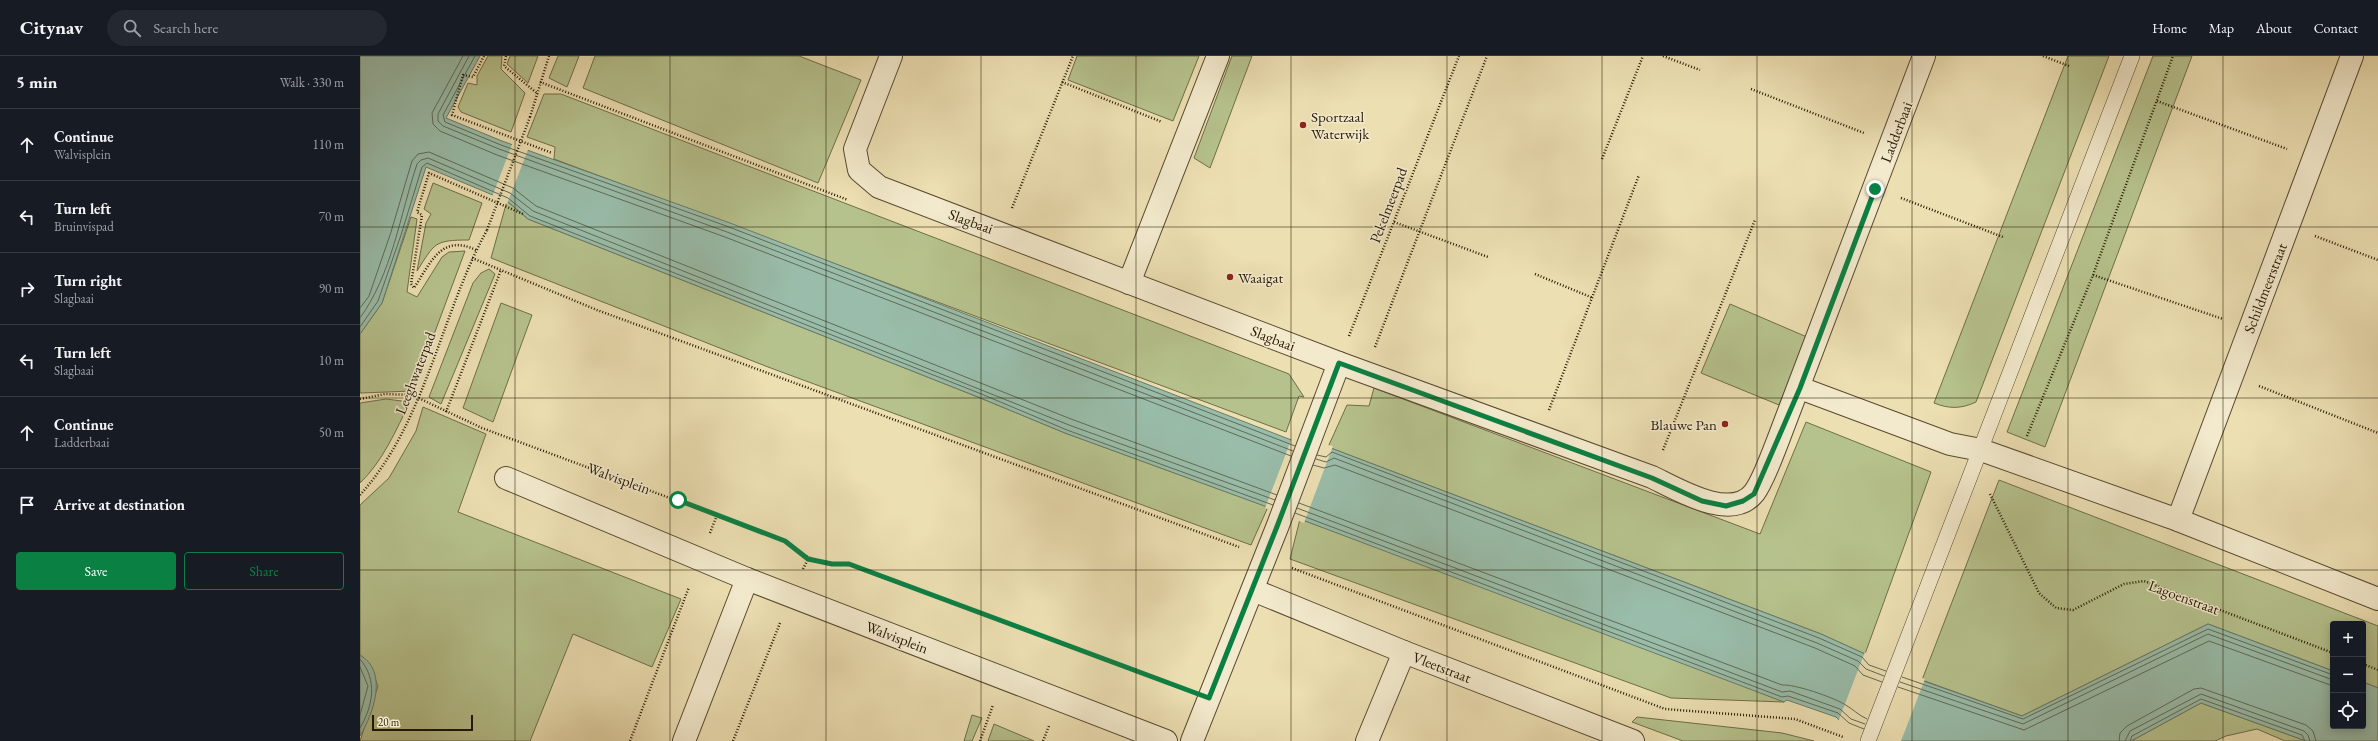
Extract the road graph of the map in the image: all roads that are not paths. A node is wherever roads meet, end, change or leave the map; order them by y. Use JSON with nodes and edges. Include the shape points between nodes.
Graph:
{"nodes":[{"id":1,"x":891,"y":56,"type":"edge"},
{"id":2,"x":1218,"y":56,"type":"edge"},
{"id":3,"x":1924,"y":56,"type":"edge"},
{"id":4,"x":2132,"y":56,"type":"edge"},
{"id":5,"x":2352,"y":56,"type":"edge"},
{"id":6,"x":1129,"y":283,"type":"junction"},
{"id":7,"x":1339,"y":363,"type":"junction"},
{"id":8,"x":1800,"y":388,"type":"junction"},
{"id":9,"x":1777,"y":443,"type":"joint"},
{"id":10,"x":1978,"y":457,"type":"junction"},
{"id":11,"x":506,"y":478,"type":"dead end"},
{"id":12,"x":2178,"y":520,"type":"junction"},
{"id":13,"x":747,"y":579,"type":"junction"},
{"id":14,"x":1253,"y":590,"type":"junction"},
{"id":15,"x":2378,"y":599,"type":"edge"},
{"id":16,"x":1404,"y":652,"type":"junction"},
{"id":17,"x":684,"y":741,"type":"edge"},
{"id":18,"x":1166,"y":741,"type":"edge"},
{"id":19,"x":1192,"y":741,"type":"edge"},
{"id":20,"x":1367,"y":741,"type":"edge"},
{"id":21,"x":1633,"y":741,"type":"edge"},
{"id":22,"x":1868,"y":741,"type":"edge"}],
"edges":[{"from":1,"to":6,"type":"street","name":"Slagbaai","via":[[855,149],[859,170],[879,187]]},
{"from":2,"to":6,"type":"street"},
{"from":3,"to":8,"type":"street","name":"Ladderbaai"},
{"from":4,"to":10,"type":"lane"},
{"from":5,"to":12,"type":"street","name":"Schildmeerstraat"},
{"from":6,"to":7,"type":"street","name":"Slagbaai"},
{"from":7,"to":9,"type":"street","name":"Slagbaai","via":[[1652,478],[1702,501],[1726,506],[1743,501],[1754,494]]},
{"from":7,"to":14,"type":"street"},
{"from":8,"to":9,"type":"street","name":"Ladderbaai"},
{"from":8,"to":10,"type":"street","via":[[1950,444]]},
{"from":10,"to":12,"type":"street","via":[[2016,462]]},
{"from":10,"to":22,"type":"lane"},
{"from":11,"to":13,"type":"street","name":"Walvisplein"},
{"from":12,"to":15,"type":"street"},
{"from":13,"to":17,"type":"street"},
{"from":13,"to":18,"type":"street","name":"Walvisplein"},
{"from":14,"to":16,"type":"street","name":"Vleetstraat"},
{"from":14,"to":19,"type":"street"},
{"from":16,"to":20,"type":"street"},
{"from":16,"to":21,"type":"street","name":"Vleetstraat"}]}
